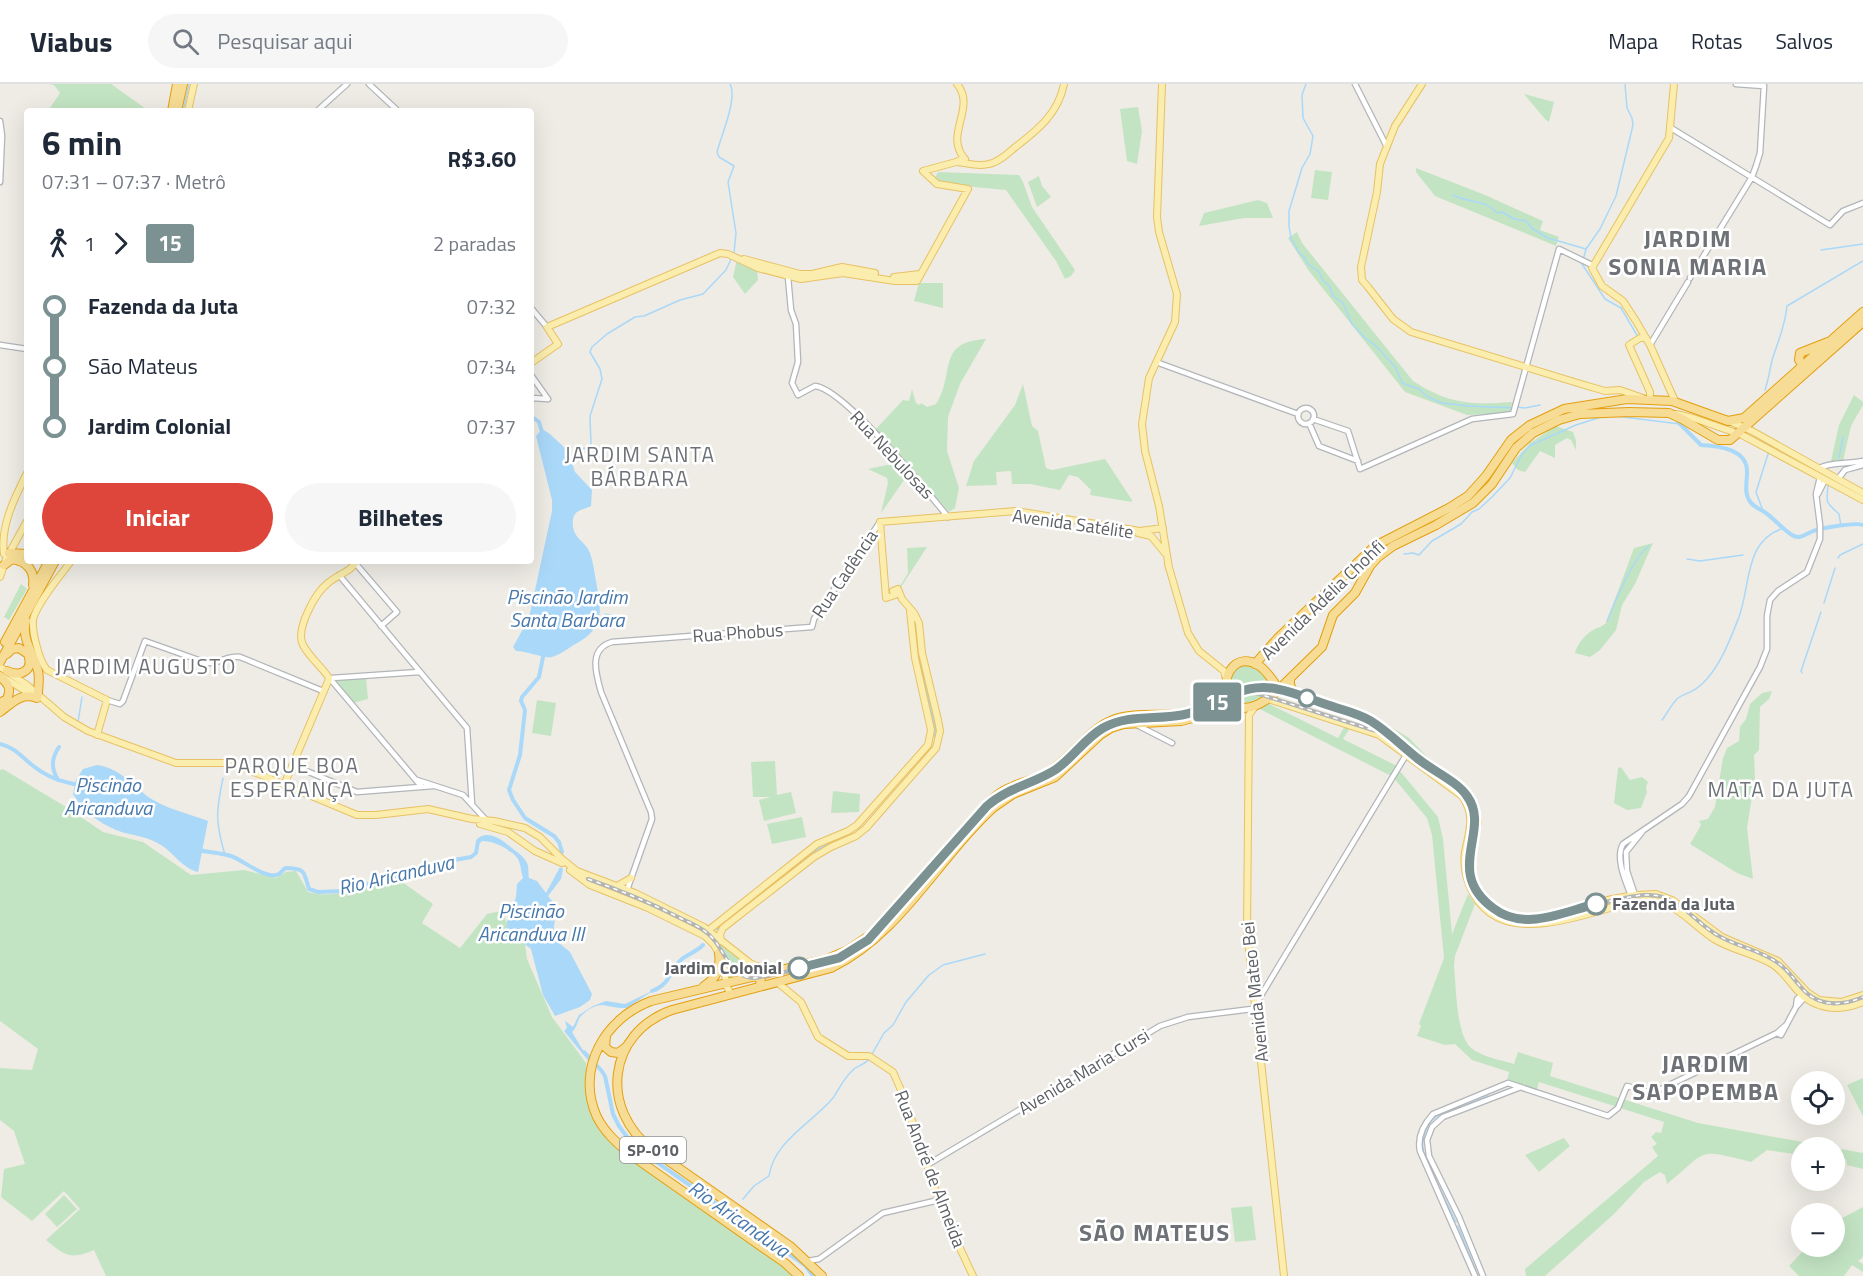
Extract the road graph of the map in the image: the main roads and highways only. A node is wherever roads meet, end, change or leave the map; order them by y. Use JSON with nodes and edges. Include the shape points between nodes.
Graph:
{"nodes":[{"id":1,"x":177,"y":84,"type":"edge"},
{"id":2,"x":183,"y":84,"type":"edge"},
{"id":3,"x":194,"y":84,"type":"edge"},
{"id":4,"x":957,"y":84,"type":"edge"},
{"id":5,"x":1064,"y":84,"type":"edge"},
{"id":6,"x":1162,"y":84,"type":"edge"},
{"id":7,"x":1424,"y":84,"type":"edge"},
{"id":8,"x":1674,"y":84,"type":"edge"},
{"id":9,"x":173,"y":108,"type":"edge"},
{"id":10,"x":178,"y":108,"type":"edge"},
{"id":11,"x":189,"y":108,"type":"edge"},
{"id":12,"x":964,"y":158,"type":"junction"},
{"id":13,"x":956,"y":162,"type":"junction"},
{"id":14,"x":974,"y":164,"type":"junction"},
{"id":15,"x":760,"y":266,"type":"junction"},
{"id":16,"x":919,"y":278,"type":"junction"},
{"id":17,"x":1366,"y":283,"type":"junction"},
{"id":18,"x":1863,"y":312,"type":"edge"},
{"id":19,"x":1863,"y":322,"type":"edge"},
{"id":20,"x":1395,"y":327,"type":"dead end"},
{"id":21,"x":1404,"y":329,"type":"junction"},
{"id":22,"x":1645,"y":338,"type":"junction"},
{"id":23,"x":534,"y":361,"type":"edge"},
{"id":24,"x":1527,"y":367,"type":"junction"},
{"id":25,"x":1806,"y":369,"type":"junction"},
{"id":26,"x":1608,"y":390,"type":"junction"},
{"id":27,"x":1632,"y":395,"type":"junction"},
{"id":28,"x":1647,"y":399,"type":"junction"},
{"id":29,"x":1612,"y":400,"type":"junction"},
{"id":30,"x":1671,"y":401,"type":"junction"},
{"id":31,"x":1767,"y":404,"type":"junction"},
{"id":32,"x":1614,"y":411,"type":"junction"},
{"id":33,"x":1629,"y":412,"type":"junction"},
{"id":34,"x":1671,"y":414,"type":"junction"},
{"id":35,"x":1728,"y":421,"type":"junction"},
{"id":36,"x":1742,"y":430,"type":"junction"},
{"id":37,"x":1758,"y":434,"type":"junction"},
{"id":38,"x":1756,"y":442,"type":"junction"},
{"id":39,"x":1820,"y":468,"type":"junction"},
{"id":40,"x":1840,"y":476,"type":"junction"},
{"id":41,"x":24,"y":479,"type":"edge"},
{"id":42,"x":1824,"y":479,"type":"junction"},
{"id":43,"x":1863,"y":493,"type":"edge"},
{"id":44,"x":1863,"y":500,"type":"edge"},
{"id":45,"x":947,"y":517,"type":"junction"},
{"id":46,"x":24,"y":526,"type":"edge"},
{"id":47,"x":1162,"y":528,"type":"junction"},
{"id":48,"x":1157,"y":538,"type":"junction"},
{"id":49,"x":7,"y":554,"type":"junction"},
{"id":50,"x":24,"y":554,"type":"edge"},
{"id":51,"x":18,"y":560,"type":"junction"},
{"id":52,"x":24,"y":563,"type":"edge"},
{"id":53,"x":26,"y":564,"type":"edge"},
{"id":54,"x":47,"y":564,"type":"edge"},
{"id":55,"x":53,"y":564,"type":"edge"},
{"id":56,"x":69,"y":564,"type":"edge"},
{"id":57,"x":354,"y":564,"type":"edge"},
{"id":58,"x":2,"y":565,"type":"edge"},
{"id":59,"x":1170,"y":568,"type":"junction"},
{"id":60,"x":0,"y":577,"type":"edge"},
{"id":61,"x":892,"y":594,"type":"junction"},
{"id":62,"x":29,"y":597,"type":"junction"},
{"id":63,"x":29,"y":611,"type":"junction"},
{"id":64,"x":1198,"y":649,"type":"junction"},
{"id":65,"x":1255,"y":664,"type":"junction"},
{"id":66,"x":1,"y":666,"type":"edge"},
{"id":67,"x":1232,"y":669,"type":"junction"},
{"id":68,"x":1290,"y":678,"type":"junction"},
{"id":69,"x":1226,"y":679,"type":"junction"},
{"id":70,"x":1278,"y":685,"type":"junction"},
{"id":71,"x":1226,"y":691,"type":"junction"},
{"id":72,"x":1294,"y":693,"type":"junction"},
{"id":73,"x":38,"y":696,"type":"junction"},
{"id":74,"x":1267,"y":700,"type":"junction"},
{"id":75,"x":1232,"y":702,"type":"junction"},
{"id":76,"x":0,"y":703,"type":"edge"},
{"id":77,"x":1243,"y":708,"type":"junction"},
{"id":78,"x":1254,"y":708,"type":"junction"},
{"id":79,"x":0,"y":712,"type":"edge"},
{"id":80,"x":83,"y":733,"type":"junction"},
{"id":81,"x":98,"y":734,"type":"junction"},
{"id":82,"x":1086,"y":743,"type":"junction"},
{"id":83,"x":1406,"y":755,"type":"junction"},
{"id":84,"x":1419,"y":758,"type":"junction"},
{"id":85,"x":1427,"y":771,"type":"junction"},
{"id":86,"x":1443,"y":775,"type":"junction"},
{"id":87,"x":283,"y":786,"type":"junction"},
{"id":88,"x":1461,"y":791,"type":"junction"},
{"id":89,"x":1000,"y":798,"type":"junction"},
{"id":90,"x":483,"y":820,"type":"junction"},
{"id":91,"x":591,"y":882,"type":"junction"},
{"id":92,"x":617,"y":886,"type":"junction"},
{"id":93,"x":627,"y":890,"type":"junction"},
{"id":94,"x":635,"y":893,"type":"junction"},
{"id":95,"x":1667,"y":897,"type":"junction"},
{"id":96,"x":1633,"y":898,"type":"junction"},
{"id":97,"x":1661,"y":902,"type":"junction"},
{"id":98,"x":1528,"y":919,"type":"junction"},
{"id":99,"x":1522,"y":924,"type":"junction"},
{"id":100,"x":705,"y":931,"type":"junction"},
{"id":101,"x":721,"y":940,"type":"junction"},
{"id":102,"x":719,"y":953,"type":"junction"},
{"id":103,"x":760,"y":971,"type":"junction"},
{"id":104,"x":777,"y":982,"type":"junction"},
{"id":105,"x":726,"y":983,"type":"junction"},
{"id":106,"x":760,"y":986,"type":"junction"},
{"id":107,"x":701,"y":988,"type":"junction"},
{"id":108,"x":731,"y":994,"type":"junction"},
{"id":109,"x":1863,"y":995,"type":"edge"},
{"id":110,"x":1804,"y":996,"type":"junction"},
{"id":111,"x":1863,"y":1002,"type":"edge"},
{"id":112,"x":1255,"y":1004,"type":"junction"},
{"id":113,"x":607,"y":1032,"type":"junction"},
{"id":114,"x":628,"y":1044,"type":"junction"},
{"id":115,"x":799,"y":1276,"type":"edge"},
{"id":116,"x":822,"y":1276,"type":"edge"},
{"id":117,"x":973,"y":1276,"type":"edge"},
{"id":118,"x":1283,"y":1276,"type":"edge"}],
"edges":[{"from":1,"to":9,"type":"highway"},
{"from":2,"to":10,"type":"highway"},
{"from":3,"to":11,"type":"main road"},
{"from":4,"to":12,"type":"main road","via":[[964,102],[956,138]]},
{"from":5,"to":14,"type":"main road","via":[[1055,109],[1039,129],[996,162]]},
{"from":6,"to":47,"type":"main road","via":[[1157,217],[1177,304],[1172,329],[1149,378],[1142,424]]},
{"from":7,"to":17,"type":"main road","via":[[1384,162],[1364,263]]},
{"from":7,"to":17,"type":"main road","via":[[1395,126],[1380,164],[1361,262],[1360,274]]},
{"from":8,"to":22,"type":"main road","via":[[1669,138],[1593,266],[1602,286],[1623,301]]},
{"from":12,"to":13,"type":"main road"},
{"from":12,"to":14,"type":"main road"},
{"from":13,"to":14,"type":"main road"},
{"from":13,"to":16,"type":"main road","via":[[922,171],[936,184],[968,189]]},
{"from":15,"to":16,"type":"main road","via":[[806,275],[842,267]]},
{"from":15,"to":16,"type":"main road","via":[[805,279],[843,273],[895,281]]},
{"from":15,"to":23,"type":"main road","via":[[720,253],[547,327],[558,344]]},
{"from":17,"to":21,"type":"main road"},
{"from":17,"to":24,"type":"main road","via":[[1407,327]]},
{"from":18,"to":25,"type":"highway","via":[[1832,340],[1802,351],[1798,358]]},
{"from":19,"to":25,"type":"highway"},
{"from":20,"to":21,"type":"main road"},
{"from":21,"to":24,"type":"main road"},
{"from":22,"to":28,"type":"main road","via":[[1629,345],[1650,392]]},
{"from":22,"to":30,"type":"main road"},
{"from":24,"to":26,"type":"main road"},
{"from":25,"to":31,"type":"highway"},
{"from":26,"to":27,"type":"main road"},
{"from":26,"to":29,"type":"main road"},
{"from":27,"to":28,"type":"main road"},
{"from":27,"to":29,"type":"highway","via":[[1620,394]]},
{"from":28,"to":29,"type":"highway","name":"Avenida Adélia Chohfi"},
{"from":28,"to":30,"type":"highway","name":"Avenida Adélia Chohfi"},
{"from":29,"to":32,"type":"highway"},
{"from":29,"to":33,"type":"highway","via":[[1618,408]]},
{"from":29,"to":65,"type":"highway","name":"Avenida Adélia Chohfi","via":[[1564,409],[1520,431],[1468,496],[1375,546]]},
{"from":30,"to":35,"type":"highway","name":"Avenida Adélia Chohfi"},
{"from":31,"to":35,"type":"highway","via":[[1746,417]]},
{"from":31,"to":36,"type":"highway"},
{"from":32,"to":33,"type":"highway","name":"Avenida Adélia Chohfi"},
{"from":32,"to":68,"type":"highway","name":"Avenida Adélia Chohfi","via":[[1568,416],[1529,436],[1473,503],[1383,553],[1370,566],[1355,593],[1333,615],[1322,647]]},
{"from":33,"to":34,"type":"highway","name":"Avenida Adélia Chohfi"},
{"from":34,"to":36,"type":"main road"},
{"from":34,"to":36,"type":"highway","via":[[1718,440],[1729,440]]},
{"from":35,"to":36,"type":"main road"},
{"from":36,"to":37,"type":"main road"},
{"from":36,"to":38,"type":"main road"},
{"from":37,"to":38,"type":"main road"},
{"from":37,"to":39,"type":"main road"},
{"from":38,"to":42,"type":"main road"},
{"from":39,"to":40,"type":"main road"},
{"from":39,"to":42,"type":"main road"},
{"from":40,"to":42,"type":"main road","via":[[1835,483]]},
{"from":40,"to":43,"type":"main road"},
{"from":41,"to":49,"type":"main road","via":[[5,515],[3,548]]},
{"from":42,"to":44,"type":"main road"},
{"from":45,"to":48,"type":"main road","name":"Avenida Satélite","via":[[1022,514]]},
{"from":45,"to":48,"type":"main road","name":"Avenida Satélite","via":[[1009,511],[1140,531]]},
{"from":45,"to":61,"type":"main road","name":"Avenida Satélite","via":[[880,522]]},
{"from":46,"to":49,"type":"main road"},
{"from":47,"to":48,"type":"main road"},
{"from":47,"to":48,"type":"main road","name":"Avenida Satélite"},
{"from":48,"to":59,"type":"main road"},
{"from":48,"to":59,"type":"main road"},
{"from":49,"to":50,"type":"highway"},
{"from":49,"to":51,"type":"highway"},
{"from":49,"to":58,"type":"main road"},
{"from":51,"to":52,"type":"highway"},
{"from":51,"to":58,"type":"highway"},
{"from":53,"to":62,"type":"highway","via":[[33,573]]},
{"from":54,"to":62,"type":"highway"},
{"from":55,"to":63,"type":"highway"},
{"from":56,"to":81,"type":"main road","via":[[33,619],[36,644],[45,668],[107,700]]},
{"from":57,"to":87,"type":"main road","via":[[321,588],[301,636],[304,647],[331,681]]},
{"from":58,"to":60,"type":"main road"},
{"from":59,"to":64,"type":"main road","via":[[1186,628]]},
{"from":61,"to":100,"type":"main road","via":[[912,616],[913,648],[932,730],[928,745],[857,825],[817,844]]},
{"from":61,"to":101,"type":"main road","via":[[914,613],[919,623],[940,731],[936,748],[866,828],[814,857],[723,927]]},
{"from":62,"to":66,"type":"highway"},
{"from":63,"to":66,"type":"highway"},
{"from":63,"to":73,"type":"highway","via":[[24,634],[39,675]]},
{"from":64,"to":67,"type":"main road"},
{"from":64,"to":69,"type":"main road","via":[[1224,670]]},
{"from":65,"to":67,"type":"highway","via":[[1244,663]]},
{"from":65,"to":70,"type":"highway"},
{"from":66,"to":73,"type":"main road"},
{"from":66,"to":76,"type":"highway","via":[[10,690],[7,699]]},
{"from":67,"to":69,"type":"highway"},
{"from":68,"to":70,"type":"highway","name":"Avenida Adélia Chohfi"},
{"from":68,"to":72,"type":"highway"},
{"from":69,"to":71,"type":"highway"},
{"from":70,"to":72,"type":"main road"},
{"from":70,"to":74,"type":"highway","name":"Avenida Adélia Chohfi"},
{"from":71,"to":75,"type":"highway"},
{"from":71,"to":82,"type":"highway","via":[[1221,699],[1191,712],[1113,719],[1101,725]]},
{"from":72,"to":84,"type":"main road","via":[[1370,718]]},
{"from":73,"to":79,"type":"highway","via":[[21,697]]},
{"from":73,"to":80,"type":"main road"},
{"from":73,"to":81,"type":"main road","via":[[79,727]]},
{"from":74,"to":78,"type":"highway"},
{"from":74,"to":83,"type":"main road","via":[[1372,732]]},
{"from":75,"to":77,"type":"highway"},
{"from":75,"to":82,"type":"highway","via":[[1181,721],[1118,725]]},
{"from":77,"to":78,"type":"highway"},
{"from":77,"to":112,"type":"main road","name":"Avenida Mateo Bei","via":[[1244,923]]},
{"from":78,"to":112,"type":"main road","name":"Avenida Mateo Bei","via":[[1249,716],[1247,915]]},
{"from":80,"to":81,"type":"main road"},
{"from":80,"to":87,"type":"main road","via":[[174,765],[228,766]]},
{"from":81,"to":87,"type":"main road","via":[[176,763],[231,764]]},
{"from":82,"to":89,"type":"highway","via":[[1049,772],[1009,788]]},
{"from":83,"to":84,"type":"main road"},
{"from":83,"to":85,"type":"main road"},
{"from":84,"to":86,"type":"main road"},
{"from":85,"to":86,"type":"main road"},
{"from":85,"to":88,"type":"main road"},
{"from":86,"to":88,"type":"main road"},
{"from":87,"to":90,"type":"main road","via":[[357,815],[428,809]]},
{"from":88,"to":98,"type":"main road","via":[[1470,798],[1477,816],[1470,863],[1478,890],[1497,910]]},
{"from":88,"to":99,"type":"main road","via":[[1471,813],[1465,861],[1473,893],[1495,916]]},
{"from":89,"to":103,"type":"highway","number":"SP-010","via":[[972,820],[865,939],[827,959]]},
{"from":89,"to":104,"type":"highway","via":[[870,945],[831,968]]},
{"from":90,"to":91,"type":"main road"},
{"from":90,"to":91,"type":"main road","via":[[529,829]]},
{"from":91,"to":92,"type":"main road"},
{"from":91,"to":93,"type":"main road","via":[[619,894]]},
{"from":91,"to":100,"type":"main road"},
{"from":92,"to":93,"type":"main road"},
{"from":92,"to":94,"type":"main road","via":[[631,879]]},
{"from":93,"to":94,"type":"main road"},
{"from":94,"to":100,"type":"main road"},
{"from":95,"to":96,"type":"main road","via":[[1656,894]]},
{"from":95,"to":97,"type":"main road"},
{"from":95,"to":110,"type":"main road","via":[[1719,935],[1778,961]]},
{"from":96,"to":97,"type":"main road"},
{"from":96,"to":98,"type":"main road"},
{"from":96,"to":99,"type":"main road","via":[[1543,924]]},
{"from":97,"to":110,"type":"main road","via":[[1716,940],[1770,963]]},
{"from":98,"to":99,"type":"main road"},
{"from":100,"to":101,"type":"main road"},
{"from":100,"to":102,"type":"main road"},
{"from":101,"to":103,"type":"main road"},
{"from":102,"to":105,"type":"main road"},
{"from":102,"to":107,"type":"highway","via":[[717,975]]},
{"from":103,"to":105,"type":"highway","number":"SP-010"},
{"from":103,"to":106,"type":"highway"},
{"from":104,"to":106,"type":"highway","number":"SP-010"},
{"from":104,"to":117,"type":"main road","name":"Rua André de Almeida","via":[[793,989],[817,1035],[848,1056],[871,1058],[894,1074],[939,1200]]},
{"from":105,"to":107,"type":"highway","number":"SP-010"},
{"from":105,"to":108,"type":"main road"},
{"from":106,"to":108,"type":"highway","number":"SP-010"},
{"from":107,"to":113,"type":"highway","number":"SP-010","via":[[639,1006]]},
{"from":108,"to":114,"type":"highway","number":"SP-010","via":[[661,1014],[643,1026]]},
{"from":109,"to":110,"type":"main road","via":[[1833,1003]]},
{"from":110,"to":111,"type":"main road","via":[[1818,1005],[1837,1009]]},
{"from":112,"to":118,"type":"main road","name":"Avenida Mateo Bei"},
{"from":113,"to":114,"type":"highway","via":[[605,1045],[611,1052],[620,1052]]},
{"from":113,"to":115,"type":"highway","number":"SP-010","via":[[594,1056],[590,1088],[597,1117],[609,1135]]},
{"from":114,"to":116,"type":"highway","number":"SP-010","via":[[617,1082],[623,1114],[634,1133],[775,1234]]}]}
